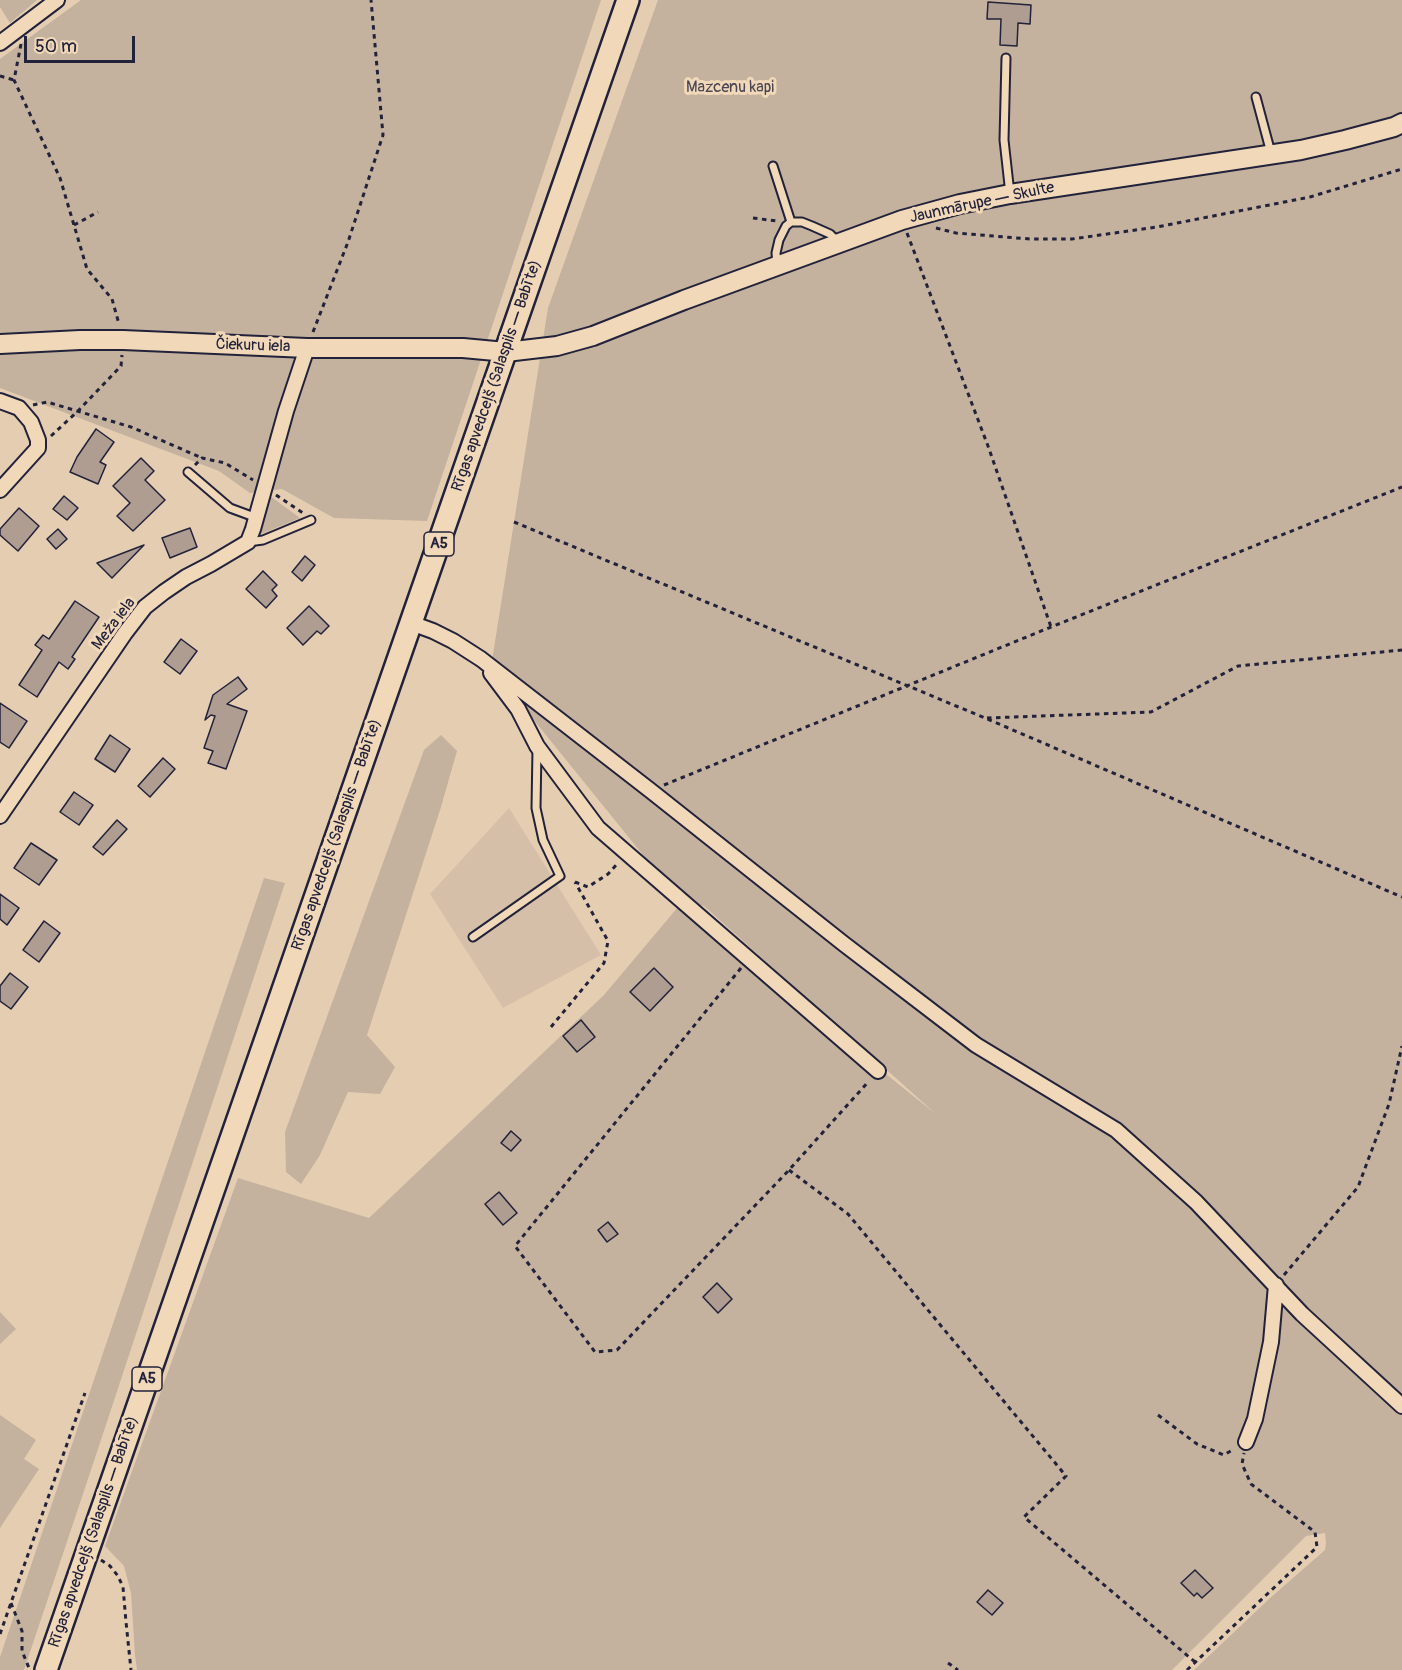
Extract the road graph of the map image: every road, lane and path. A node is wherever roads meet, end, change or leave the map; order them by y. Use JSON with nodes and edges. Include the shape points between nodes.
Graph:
{"nodes":[{"id":1,"x":57,"y":0,"type":"edge"},
{"id":2,"x":371,"y":0,"type":"edge"},
{"id":3,"x":628,"y":0,"type":"edge"},
{"id":4,"x":24,"y":24,"type":"junction"},
{"id":5,"x":0,"y":43,"type":"edge"},
{"id":6,"x":1006,"y":58,"type":"dead end"},
{"id":7,"x":0,"y":76,"type":"edge"},
{"id":8,"x":14,"y":80,"type":"junction"},
{"id":9,"x":1256,"y":97,"type":"dead end"},
{"id":10,"x":1402,"y":123,"type":"edge"},
{"id":11,"x":1271,"y":155,"type":"junction"},
{"id":12,"x":773,"y":166,"type":"dead end"},
{"id":13,"x":1402,"y":169,"type":"edge"},
{"id":14,"x":1010,"y":194,"type":"junction"},
{"id":15,"x":98,"y":212,"type":"dead end"},
{"id":16,"x":753,"y":218,"type":"dead end"},
{"id":17,"x":902,"y":220,"type":"junction"},
{"id":18,"x":791,"y":222,"type":"junction"},
{"id":19,"x":74,"y":225,"type":"junction"},
{"id":20,"x":934,"y":228,"type":"dead end"},
{"id":21,"x":839,"y":243,"type":"junction"},
{"id":22,"x":777,"y":266,"type":"junction"},
{"id":23,"x":123,"y":340,"type":"junction"},
{"id":24,"x":0,"y":344,"type":"edge"},
{"id":25,"x":307,"y":348,"type":"junction"},
{"id":26,"x":506,"y":352,"type":"junction"},
{"id":27,"x":0,"y":401,"type":"edge"},
{"id":28,"x":19,"y":408,"type":"junction"},
{"id":29,"x":78,"y":411,"type":"junction"},
{"id":30,"x":38,"y":448,"type":"junction"},
{"id":31,"x":202,"y":458,"type":"dead end"},
{"id":32,"x":188,"y":472,"type":"dead end"},
{"id":33,"x":1402,"y":487,"type":"edge"},
{"id":34,"x":0,"y":490,"type":"edge"},
{"id":35,"x":257,"y":518,"type":"junction"},
{"id":36,"x":311,"y":520,"type":"dead end"},
{"id":37,"x":514,"y":522,"type":"dead end"},
{"id":38,"x":248,"y":542,"type":"junction"},
{"id":39,"x":411,"y":623,"type":"junction"},
{"id":40,"x":1051,"y":627,"type":"junction"},
{"id":41,"x":1402,"y":650,"type":"edge"},
{"id":42,"x":481,"y":659,"type":"junction"},
{"id":43,"x":907,"y":686,"type":"junction"},
{"id":44,"x":985,"y":718,"type":"junction"},
{"id":45,"x":537,"y":746,"type":"junction"},
{"id":46,"x":651,"y":791,"type":"junction"},
{"id":47,"x":0,"y":816,"type":"edge"},
{"id":48,"x":627,"y":853,"type":"junction"},
{"id":49,"x":560,"y":876,"type":"junction"},
{"id":50,"x":575,"y":882,"type":"junction"},
{"id":51,"x":1402,"y":897,"type":"edge"},
{"id":52,"x":472,"y":937,"type":"dead end"},
{"id":53,"x":748,"y":958,"type":"junction"},
{"id":54,"x":551,"y":1027,"type":"dead end"},
{"id":55,"x":1402,"y":1046,"type":"edge"},
{"id":56,"x":878,"y":1071,"type":"joint"},
{"id":57,"x":789,"y":1170,"type":"junction"},
{"id":58,"x":1276,"y":1286,"type":"junction"},
{"id":59,"x":85,"y":1393,"type":"dead end"},
{"id":60,"x":1402,"y":1406,"type":"edge"},
{"id":61,"x":1158,"y":1415,"type":"dead end"},
{"id":62,"x":1246,"y":1442,"type":"junction"},
{"id":63,"x":87,"y":1552,"type":"junction"},
{"id":64,"x":11,"y":1603,"type":"junction"},
{"id":65,"x":0,"y":1634,"type":"edge"},
{"id":66,"x":1196,"y":1662,"type":"junction"},
{"id":67,"x":948,"y":1663,"type":"dead end"},
{"id":68,"x":29,"y":1670,"type":"edge"},
{"id":69,"x":46,"y":1670,"type":"edge"},
{"id":70,"x":131,"y":1670,"type":"edge"},
{"id":71,"x":958,"y":1670,"type":"edge"},
{"id":72,"x":1187,"y":1670,"type":"edge"}],
"edges":[{"from":1,"to":4,"type":"street"},
{"from":2,"to":25,"type":"path","via":[[383,135]]},
{"from":3,"to":26,"type":"highway","name":"Rīgas apvedceļš (Salaspils — Babīte)","number":"A5"},
{"from":4,"to":5,"type":"street"},
{"from":4,"to":8,"type":"path"},
{"from":6,"to":14,"type":"lane","via":[[1004,140]]},
{"from":7,"to":8,"type":"path"},
{"from":8,"to":19,"type":"path","via":[[60,178]]},
{"from":9,"to":11,"type":"lane"},
{"from":10,"to":11,"type":"main road","name":"Jaunmārupe — Skulte"},
{"from":11,"to":14,"type":"main road","name":"Jaunmārupe — Skulte"},
{"from":12,"to":18,"type":"lane"},
{"from":13,"to":20,"type":"path","via":[[1310,197],[1072,239],[1030,239]]},
{"from":14,"to":17,"type":"main road","name":"Jaunmārupe — Skulte"},
{"from":15,"to":19,"type":"path"},
{"from":16,"to":18,"type":"path"},
{"from":17,"to":21,"type":"main road","name":"Jaunmārupe — Skulte"},
{"from":17,"to":40,"type":"path","via":[[988,446]]},
{"from":18,"to":21,"type":"lane","via":[[812,226]]},
{"from":18,"to":22,"type":"lane","via":[[779,240]]},
{"from":19,"to":23,"type":"path","via":[[87,269],[112,299]]},
{"from":21,"to":22,"type":"main road","name":"Jaunmārupe — Skulte"},
{"from":22,"to":26,"type":"main road","name":"Jaunmārupe — Skulte","via":[[593,336],[557,346]]},
{"from":23,"to":24,"type":"main road","name":"Čiekuru iela"},
{"from":23,"to":25,"type":"main road","name":"Čiekuru iela"},
{"from":23,"to":29,"type":"path","via":[[121,366]]},
{"from":25,"to":26,"type":"main road","name":"Čiekuru iela","via":[[463,348]]},
{"from":25,"to":35,"type":"street"},
{"from":26,"to":39,"type":"highway","name":"Rīgas apvedceļš (Salaspils — Babīte)","number":"A5"},
{"from":27,"to":28,"type":"street"},
{"from":28,"to":29,"type":"path","via":[[47,402]]},
{"from":28,"to":30,"type":"street","via":[[31,422]]},
{"from":29,"to":30,"type":"path"},
{"from":29,"to":31,"type":"path","via":[[131,427]]},
{"from":30,"to":34,"type":"street"},
{"from":32,"to":35,"type":"lane","via":[[230,508]]},
{"from":33,"to":40,"type":"path"},
{"from":35,"to":38,"type":"street"},
{"from":36,"to":38,"type":"lane","name":"Meža iela","via":[[263,540]]},
{"from":37,"to":43,"type":"path"},
{"from":38,"to":47,"type":"street","name":"Meža iela","via":[[186,577],[145,607]]},
{"from":39,"to":42,"type":"street","via":[[453,641]]},
{"from":39,"to":63,"type":"highway","name":"Rīgas apvedceļš (Salaspils — Babīte)","number":"A5"},
{"from":40,"to":43,"type":"path"},
{"from":41,"to":44,"type":"path","via":[[1238,666],[1151,712]]},
{"from":42,"to":45,"type":"street","via":[[518,709]]},
{"from":42,"to":46,"type":"street"},
{"from":43,"to":44,"type":"path"},
{"from":43,"to":46,"type":"path"},
{"from":44,"to":51,"type":"path"},
{"from":45,"to":48,"type":"street","via":[[598,828]]},
{"from":45,"to":49,"type":"lane","via":[[536,808],[543,840]]},
{"from":46,"to":58,"type":"street","via":[[976,1045],[1116,1130],[1196,1202]]},
{"from":48,"to":50,"type":"path","via":[[608,874],[588,887]]},
{"from":48,"to":53,"type":"street"},
{"from":49,"to":50,"type":"path"},
{"from":49,"to":52,"type":"lane"},
{"from":50,"to":54,"type":"path","via":[[608,940],[604,963]]},
{"from":53,"to":56,"type":"street"},
{"from":53,"to":57,"type":"path","via":[[515,1246],[595,1352],[617,1350]]},
{"from":55,"to":58,"type":"path","via":[[1389,1104],[1358,1187]]},
{"from":56,"to":57,"type":"path"},
{"from":57,"to":66,"type":"path","via":[[848,1214],[1066,1476],[1024,1517]]},
{"from":58,"to":60,"type":"street"},
{"from":58,"to":62,"type":"street","via":[[1271,1342],[1255,1419]]},
{"from":59,"to":64,"type":"path"},
{"from":61,"to":62,"type":"path","via":[[1197,1444],[1224,1455]]},
{"from":62,"to":66,"type":"path","via":[[1242,1464],[1251,1484],[1315,1532],[1317,1547]]},
{"from":63,"to":69,"type":"highway","name":"Rīgas apvedceļš (Salaspils — Babīte)","number":"A5"},
{"from":63,"to":70,"type":"path","via":[[110,1566],[123,1587]]},
{"from":64,"to":65,"type":"path"},
{"from":64,"to":68,"type":"path","via":[[22,1631],[22,1651]]},
{"from":66,"to":72,"type":"path"},
{"from":67,"to":71,"type":"path"}]}
